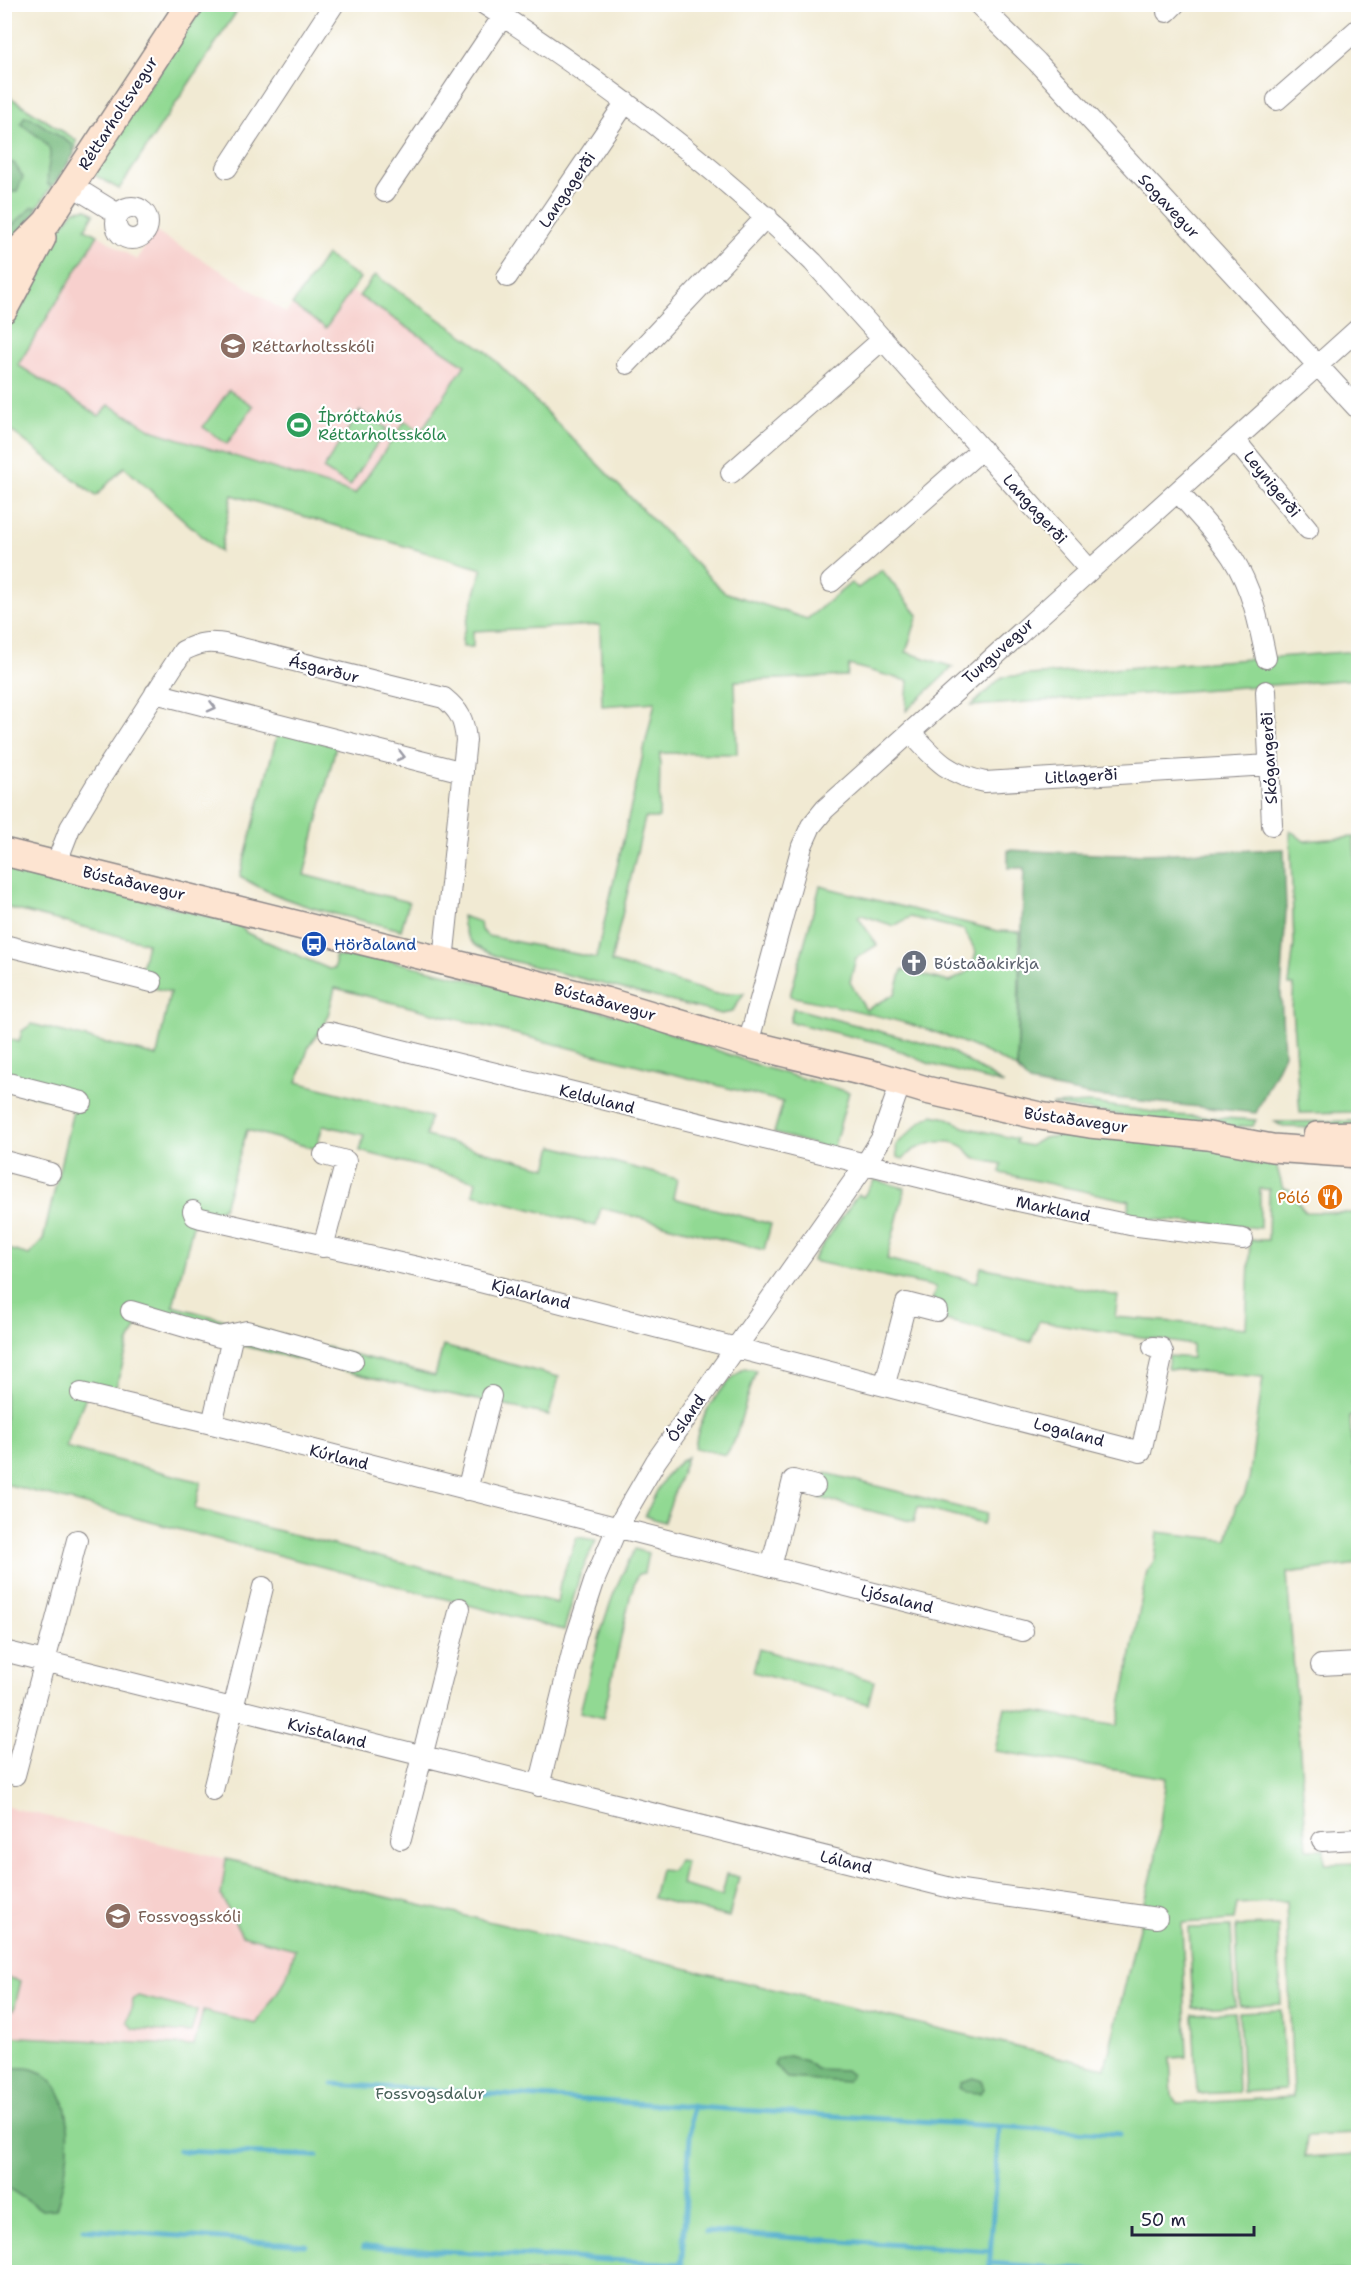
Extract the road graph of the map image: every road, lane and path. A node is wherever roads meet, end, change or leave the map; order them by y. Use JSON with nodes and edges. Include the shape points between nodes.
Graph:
{"nodes":[{"id":1,"x":190,"y":4,"type":"edge"},
{"id":2,"x":334,"y":4,"type":"edge"},
{"id":3,"x":484,"y":4,"type":"edge"},
{"id":4,"x":978,"y":4,"type":"edge"},
{"id":5,"x":503,"y":16,"type":"junction"},
{"id":6,"x":1359,"y":29,"type":"edge"},
{"id":7,"x":1277,"y":100,"type":"dead end"},
{"id":8,"x":627,"y":102,"type":"junction"},
{"id":9,"x":227,"y":168,"type":"dead end"},
{"id":10,"x":71,"y":185,"type":"junction"},
{"id":11,"x":385,"y":192,"type":"dead end"},
{"id":12,"x":118,"y":214,"type":"dead end"},
{"id":13,"x":767,"y":216,"type":"junction"},
{"id":14,"x":47,"y":222,"type":"junction"},
{"id":15,"x":4,"y":270,"type":"edge"},
{"id":16,"x":507,"y":277,"type":"dead end"},
{"id":17,"x":4,"y":309,"type":"edge"},
{"id":18,"x":1359,"y":329,"type":"edge"},
{"id":19,"x":883,"y":339,"type":"junction"},
{"id":20,"x":627,"y":364,"type":"dead end"},
{"id":21,"x":1318,"y":365,"type":"junction"},
{"id":22,"x":1359,"y":409,"type":"edge"},
{"id":23,"x":1235,"y":440,"type":"junction"},
{"id":24,"x":982,"y":449,"type":"junction"},
{"id":25,"x":731,"y":473,"type":"dead end"},
{"id":26,"x":1178,"y":492,"type":"junction"},
{"id":27,"x":1308,"y":529,"type":"dead end"},
{"id":28,"x":1089,"y":569,"type":"junction"},
{"id":29,"x":831,"y":582,"type":"dead end"},
{"id":30,"x":1266,"y":658,"type":"dead end"},
{"id":31,"x":1266,"y":691,"type":"dead end"},
{"id":32,"x":155,"y":693,"type":"junction"},
{"id":33,"x":910,"y":733,"type":"junction"},
{"id":34,"x":1269,"y":765,"type":"junction"},
{"id":35,"x":463,"y":772,"type":"junction"},
{"id":36,"x":1272,"y":825,"type":"dead end"},
{"id":37,"x":4,"y":852,"type":"edge"},
{"id":38,"x":56,"y":864,"type":"junction"},
{"id":39,"x":4,"y":945,"type":"edge"},
{"id":40,"x":442,"y":962,"type":"junction"},
{"id":41,"x":152,"y":982,"type":"dead end"},
{"id":42,"x":329,"y":1032,"type":"dead end"},
{"id":43,"x":748,"y":1044,"type":"junction"},
{"id":44,"x":4,"y":1082,"type":"edge"},
{"id":45,"x":901,"y":1082,"type":"junction"},
{"id":46,"x":82,"y":1102,"type":"dead end"},
{"id":47,"x":1359,"y":1135,"type":"edge"},
{"id":48,"x":1208,"y":1136,"type":"junction"},
{"id":49,"x":1359,"y":1154,"type":"edge"},
{"id":50,"x":324,"y":1155,"type":"dead end"},
{"id":51,"x":4,"y":1161,"type":"edge"},
{"id":52,"x":865,"y":1165,"type":"junction"},
{"id":53,"x":50,"y":1173,"type":"dead end"},
{"id":54,"x":193,"y":1211,"type":"dead end"},
{"id":55,"x":1243,"y":1239,"type":"dead end"},
{"id":56,"x":323,"y":1247,"type":"junction"},
{"id":57,"x":131,"y":1311,"type":"dead end"},
{"id":58,"x":937,"y":1311,"type":"dead end"},
{"id":59,"x":233,"y":1334,"type":"junction"},
{"id":60,"x":737,"y":1347,"type":"junction"},
{"id":61,"x":1153,"y":1347,"type":"dead end"},
{"id":62,"x":353,"y":1361,"type":"dead end"},
{"id":63,"x":885,"y":1384,"type":"junction"},
{"id":64,"x":81,"y":1394,"type":"dead end"},
{"id":65,"x":491,"y":1396,"type":"dead end"},
{"id":66,"x":212,"y":1424,"type":"junction"},
{"id":67,"x":815,"y":1486,"type":"dead end"},
{"id":68,"x":467,"y":1490,"type":"junction"},
{"id":69,"x":617,"y":1528,"type":"junction"},
{"id":70,"x":77,"y":1540,"type":"dead end"},
{"id":71,"x":771,"y":1567,"type":"junction"},
{"id":72,"x":263,"y":1587,"type":"dead end"},
{"id":73,"x":460,"y":1608,"type":"dead end"},
{"id":74,"x":1023,"y":1631,"type":"dead end"},
{"id":75,"x":4,"y":1652,"type":"edge"},
{"id":76,"x":45,"y":1661,"type":"junction"},
{"id":77,"x":1359,"y":1663,"type":"edge"},
{"id":78,"x":1321,"y":1665,"type":"dead end"},
{"id":79,"x":233,"y":1709,"type":"junction"},
{"id":80,"x":422,"y":1757,"type":"junction"},
{"id":81,"x":15,"y":1775,"type":"dead end"},
{"id":82,"x":539,"y":1786,"type":"junction"},
{"id":83,"x":213,"y":1790,"type":"dead end"},
{"id":84,"x":401,"y":1839,"type":"dead end"},
{"id":85,"x":1359,"y":1839,"type":"edge"},
{"id":86,"x":1322,"y":1841,"type":"dead end"},
{"id":87,"x":1157,"y":1918,"type":"dead end"}],
"edges":[{"from":1,"to":10,"type":"main road","name":"Réttarholtsvegur"},
{"from":2,"to":9,"type":"street"},
{"from":3,"to":5,"type":"street","name":"Langagerði"},
{"from":4,"to":21,"type":"street","name":"Sogavegur","via":[[1037,62]]},
{"from":5,"to":8,"type":"street","name":"Langagerði"},
{"from":5,"to":11,"type":"street"},
{"from":6,"to":7,"type":"street"},
{"from":8,"to":13,"type":"street","name":"Langagerði"},
{"from":8,"to":16,"type":"street","name":"Langagerði"},
{"from":10,"to":12,"type":"street"},
{"from":10,"to":14,"type":"main road","name":"Réttarholtsvegur"},
{"from":13,"to":19,"type":"street","name":"Langagerði"},
{"from":13,"to":20,"type":"street"},
{"from":14,"to":15,"type":"main road","name":"Réttarholtsvegur"},
{"from":14,"to":17,"type":"main road","name":"Réttarholtsvegur","via":[[40,246]]},
{"from":18,"to":21,"type":"street","name":"Tunguvegur"},
{"from":19,"to":24,"type":"street","name":"Langagerði"},
{"from":19,"to":25,"type":"street"},
{"from":21,"to":22,"type":"street","name":"Sogavegur"},
{"from":21,"to":23,"type":"street","name":"Tunguvegur"},
{"from":23,"to":26,"type":"street","name":"Tunguvegur"},
{"from":23,"to":27,"type":"street","name":"Leynigerði"},
{"from":24,"to":28,"type":"street","name":"Langagerði"},
{"from":24,"to":29,"type":"street"},
{"from":26,"to":28,"type":"street","name":"Tunguvegur"},
{"from":26,"to":30,"type":"street","via":[[1231,556],[1246,583],[1258,615]]},
{"from":28,"to":33,"type":"street","name":"Tunguvegur"},
{"from":31,"to":34,"type":"street","name":"Skógargerði"},
{"from":32,"to":35,"type":"street","one_way":true},
{"from":32,"to":35,"type":"street","name":"Ásgarður","via":[[183,651],[198,643],[212,642],[444,698],[464,721]]},
{"from":32,"to":38,"type":"street","name":"Ásgarður","via":[[70,828]]},
{"from":33,"to":34,"type":"street","name":"Litlagerði","via":[[941,766],[960,777],[985,782]]},
{"from":33,"to":43,"type":"street","name":"Tunguvegur","via":[[811,826],[802,846]]},
{"from":34,"to":36,"type":"street","name":"Skógargerði"},
{"from":35,"to":40,"type":"street","name":"Ásgarður"},
{"from":37,"to":38,"type":"main road","name":"Bústaðavegur"},
{"from":38,"to":40,"type":"main road","name":"Bústaðavegur"},
{"from":39,"to":41,"type":"street"},
{"from":40,"to":43,"type":"main road","name":"Bústaðavegur","via":[[605,1001]]},
{"from":42,"to":52,"type":"street","name":"Kelduland"},
{"from":43,"to":45,"type":"main road","name":"Bústaðavegur"},
{"from":44,"to":46,"type":"street"},
{"from":45,"to":48,"type":"main road","name":"Bústaðavegur","via":[[1040,1116]]},
{"from":45,"to":52,"type":"street","name":"Ósland","via":[[881,1139]]},
{"from":47,"to":48,"type":"main road","name":"Bústaðavegur"},
{"from":48,"to":49,"type":"main road","name":"Bústaðavegur","via":[[1272,1148]]},
{"from":50,"to":56,"type":"street","via":[[346,1161]]},
{"from":51,"to":53,"type":"street"},
{"from":52,"to":55,"type":"street","name":"Markland","via":[[1130,1225]]},
{"from":52,"to":60,"type":"street","name":"Ósland"},
{"from":54,"to":56,"type":"street","name":"Kjalarland","via":[[201,1218]]},
{"from":56,"to":60,"type":"street","name":"Kjalarland","via":[[453,1275]]},
{"from":57,"to":59,"type":"street","via":[[219,1337]]},
{"from":58,"to":63,"type":"street","via":[[906,1303]]},
{"from":59,"to":62,"type":"street","via":[[247,1331]]},
{"from":59,"to":66,"type":"street"},
{"from":60,"to":63,"type":"street","name":"Logaland"},
{"from":60,"to":69,"type":"street","name":"Ósland","via":[[656,1461]]},
{"from":61,"to":63,"type":"street","name":"Logaland","via":[[1161,1348],[1163,1353],[1141,1452]]},
{"from":64,"to":66,"type":"street","name":"Kúrland"},
{"from":65,"to":68,"type":"street"},
{"from":66,"to":68,"type":"street","name":"Kúrland"},
{"from":67,"to":71,"type":"street","via":[[793,1480]]},
{"from":68,"to":69,"type":"street","name":"Kúrland"},
{"from":69,"to":71,"type":"street","name":"Ljósaland"},
{"from":69,"to":82,"type":"street","name":"Ósland","via":[[576,1638]]},
{"from":70,"to":76,"type":"street"},
{"from":71,"to":74,"type":"street","name":"Ljósaland"},
{"from":72,"to":79,"type":"street"},
{"from":73,"to":80,"type":"street"},
{"from":75,"to":76,"type":"street","name":"Kvistaland"},
{"from":76,"to":79,"type":"street","name":"Kvistaland"},
{"from":76,"to":81,"type":"street"},
{"from":77,"to":78,"type":"street"},
{"from":79,"to":80,"type":"street","name":"Kvistaland"},
{"from":79,"to":83,"type":"street"},
{"from":80,"to":82,"type":"street","name":"Kvistaland"},
{"from":80,"to":84,"type":"street"},
{"from":82,"to":87,"type":"street","name":"Láland","via":[[955,1889]]},
{"from":85,"to":86,"type":"street"}]}
